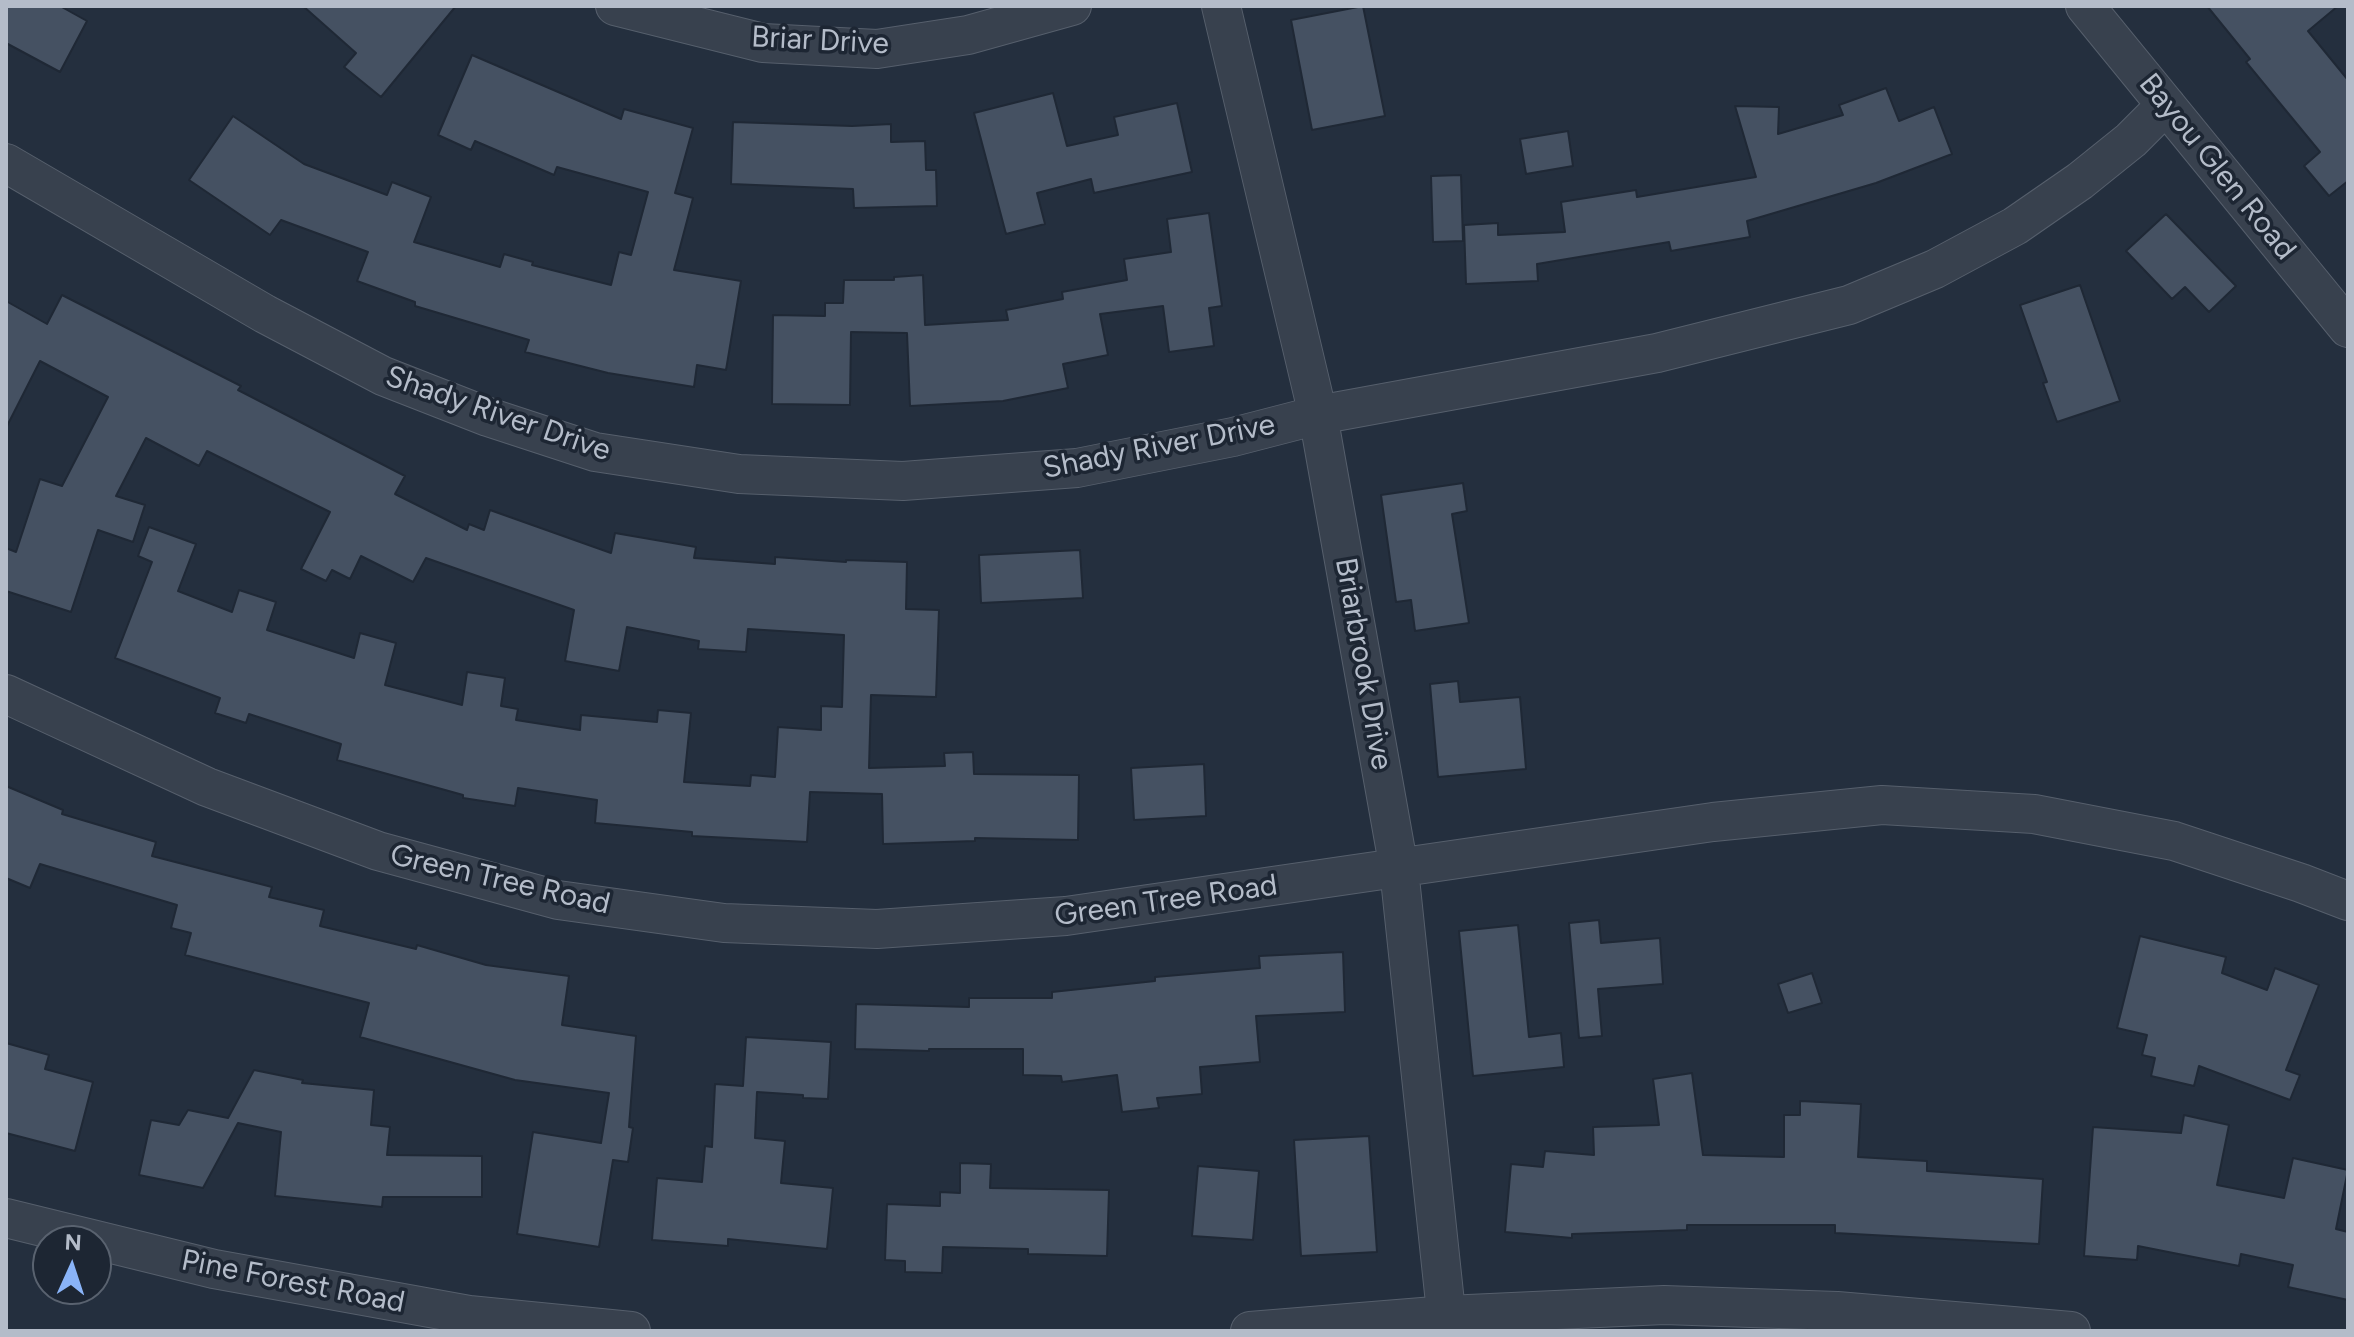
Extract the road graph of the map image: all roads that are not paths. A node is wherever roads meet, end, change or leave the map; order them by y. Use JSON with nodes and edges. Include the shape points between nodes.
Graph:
{"nodes":[{"id":1,"x":615,"y":6,"type":"edge"},
{"id":2,"x":1072,"y":6,"type":"edge"},
{"id":3,"x":1221,"y":6,"type":"edge"},
{"id":4,"x":2085,"y":6,"type":"edge"},
{"id":5,"x":2166,"y":105,"type":"junction"},
{"id":6,"x":6,"y":163,"type":"edge"},
{"id":7,"x":2348,"y":328,"type":"edge"},
{"id":8,"x":1318,"y":415,"type":"junction"},
{"id":9,"x":6,"y":694,"type":"edge"},
{"id":10,"x":1399,"y":869,"type":"junction"},
{"id":11,"x":2348,"y":901,"type":"edge"},
{"id":12,"x":6,"y":1218,"type":"edge"},
{"id":13,"x":1448,"y":1323,"type":"edge"},
{"id":14,"x":631,"y":1331,"type":"edge"},
{"id":15,"x":1250,"y":1331,"type":"edge"},
{"id":16,"x":2071,"y":1331,"type":"edge"}],
"edges":[{"from":1,"to":2,"type":"street","name":"Briar Drive","via":[[763,43],[877,49],[968,35]]},
{"from":3,"to":8,"type":"street","name":"Briarbrook Drive"},
{"from":4,"to":5,"type":"street","name":"Bayou Glen Road"},
{"from":5,"to":7,"type":"street","name":"Bayou Glen Road"},
{"from":5,"to":8,"type":"street","name":"Shady River Drive","via":[[2080,181],[2015,226],[1935,269],[1849,305],[1657,353]]},
{"from":6,"to":8,"type":"street","name":"Shady River Drive","via":[[265,314],[383,376],[595,452],[739,474],[903,481],[1077,468]]},
{"from":8,"to":10,"type":"street","name":"Briarbrook Drive"},
{"from":9,"to":10,"type":"street","name":"Green Tree Road","via":[[207,787],[378,851],[558,900],[724,923],[877,929],[1066,916]]},
{"from":10,"to":11,"type":"street","name":"Green Tree Road","via":[[1713,822],[1882,805],[2034,814],[2174,841]]},
{"from":10,"to":13,"type":"street","name":"Briarbrook Drive"},
{"from":12,"to":14,"type":"street","name":"Pine Forest Road","via":[[214,1269],[483,1317]]},
{"from":13,"to":15,"type":"street"},
{"from":13,"to":16,"type":"street","via":[[1680,1306],[1837,1311]]}]}
